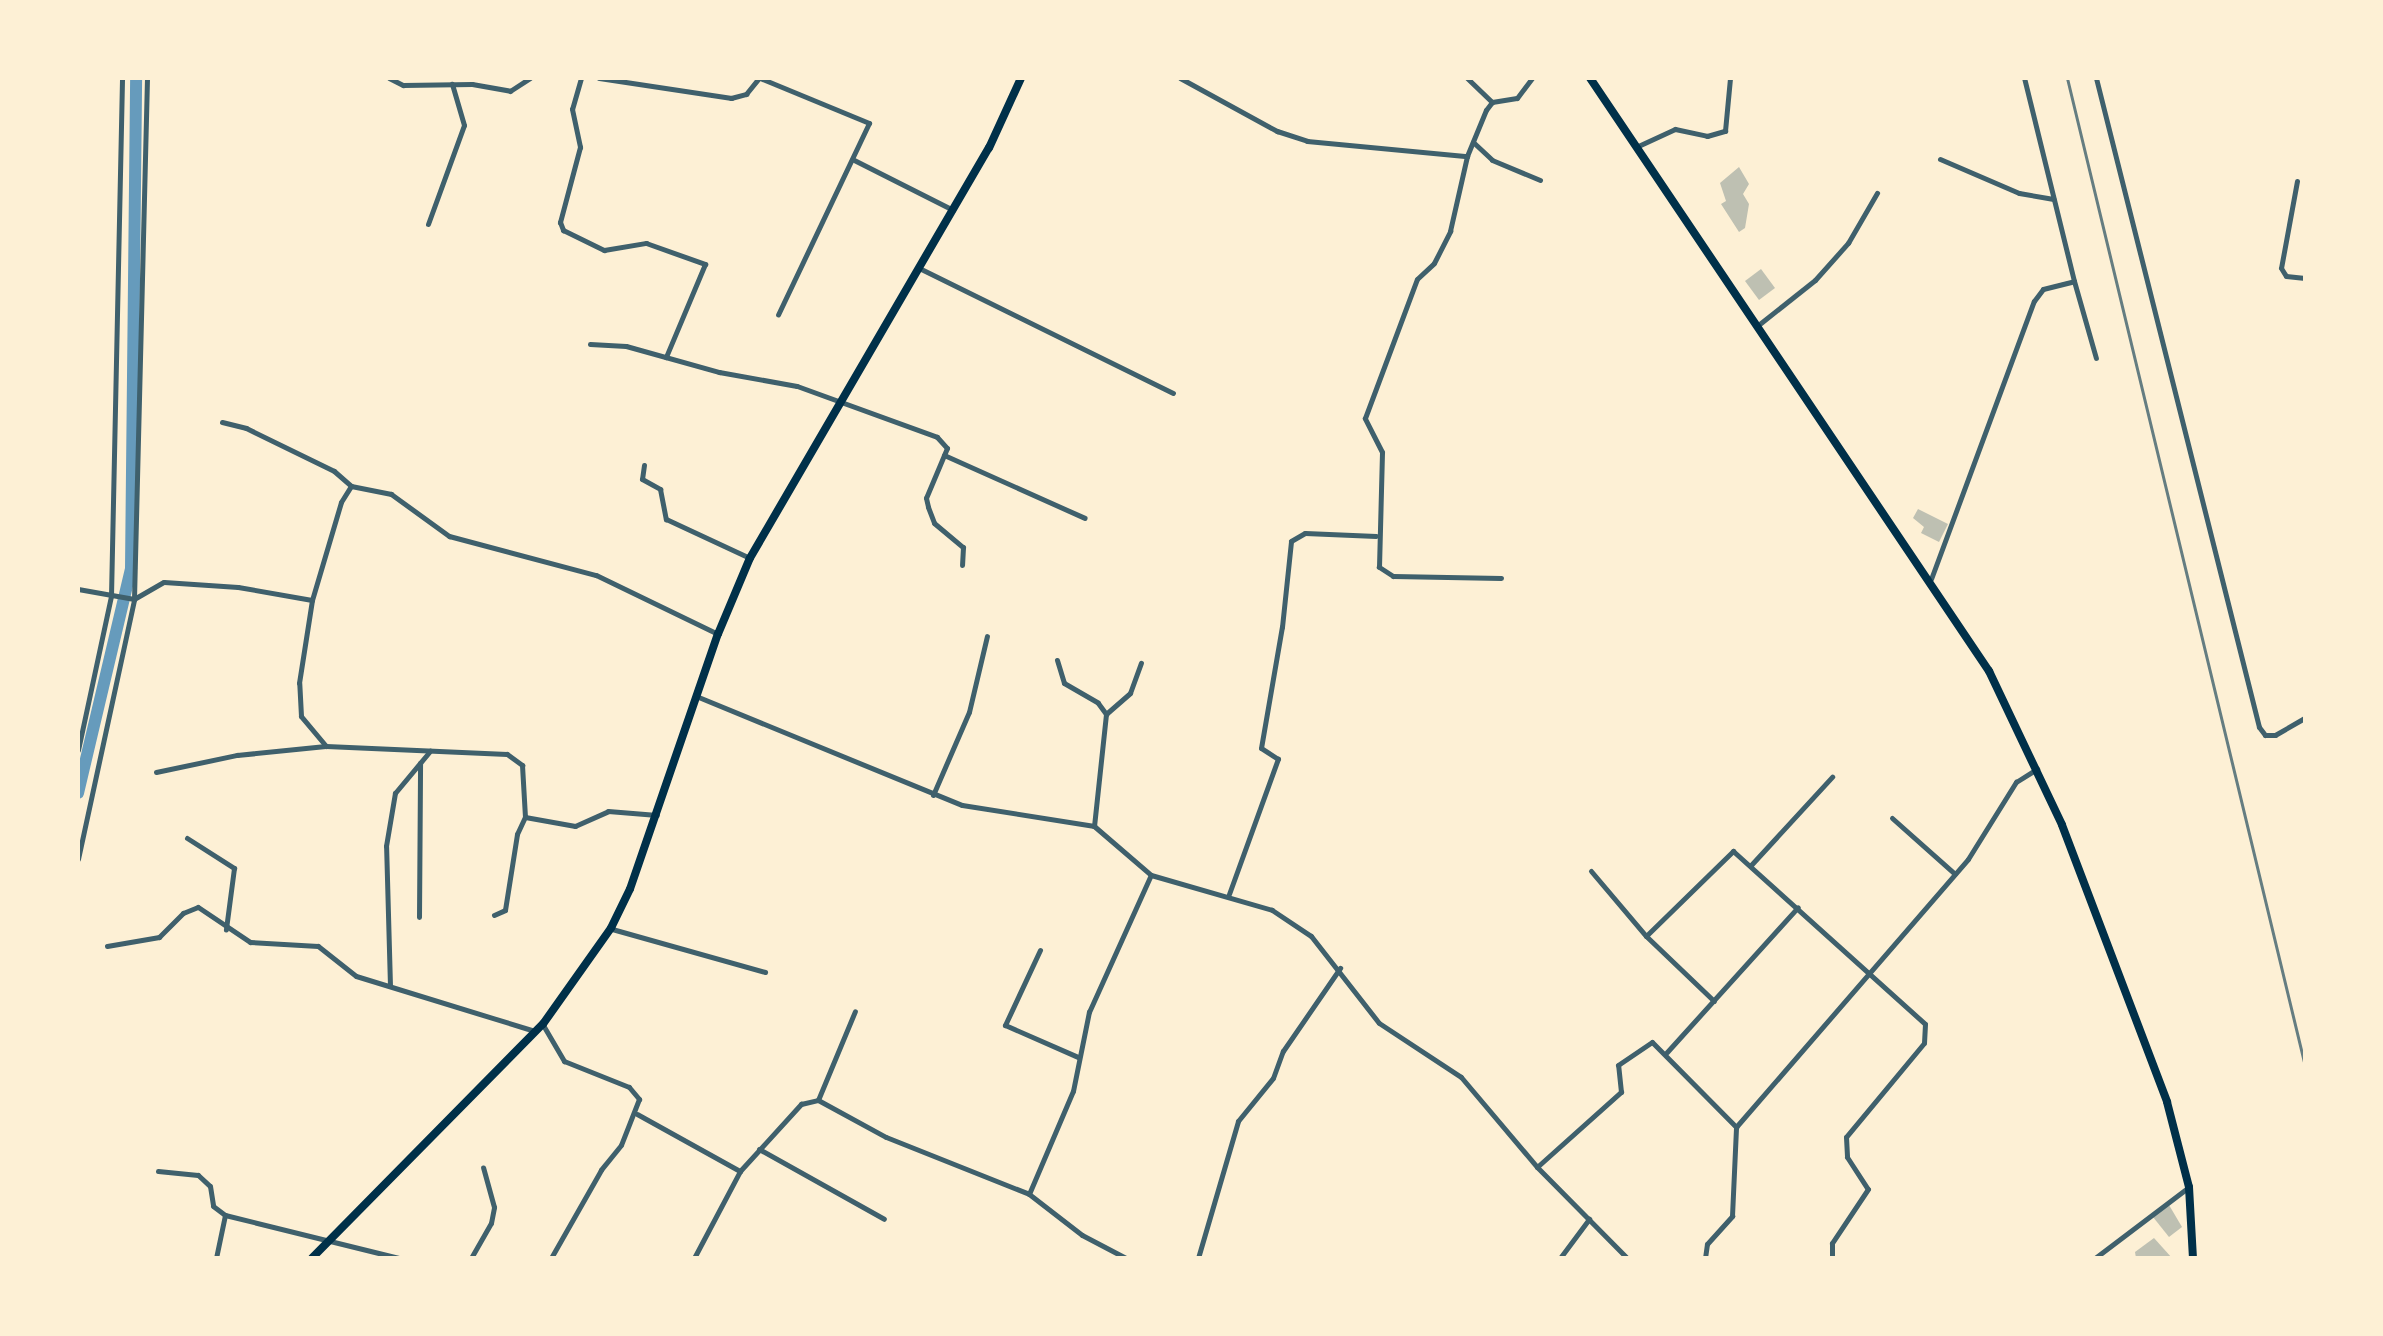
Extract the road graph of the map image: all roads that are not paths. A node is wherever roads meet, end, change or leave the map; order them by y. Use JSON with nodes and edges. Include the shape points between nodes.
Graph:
{"nodes":[{"id":1,"x":122,"y":78,"type":"edge"},
{"id":2,"x":147,"y":78,"type":"edge"},
{"id":3,"x":389,"y":78,"type":"edge"},
{"id":4,"x":530,"y":78,"type":"edge"},
{"id":5,"x":581,"y":78,"type":"edge"},
{"id":6,"x":599,"y":78,"type":"edge"},
{"id":7,"x":759,"y":78,"type":"edge"},
{"id":8,"x":1021,"y":78,"type":"edge"},
{"id":9,"x":1180,"y":78,"type":"edge"},
{"id":10,"x":1467,"y":78,"type":"edge"},
{"id":11,"x":1532,"y":78,"type":"edge"},
{"id":12,"x":1590,"y":78,"type":"edge"},
{"id":13,"x":1730,"y":78,"type":"edge"},
{"id":14,"x":2024,"y":78,"type":"edge"},
{"id":15,"x":2096,"y":78,"type":"edge"},
{"id":16,"x":421,"y":81,"type":"edge"},
{"id":17,"x":452,"y":84,"type":"junction"},
{"id":18,"x":1492,"y":102,"type":"junction"},
{"id":19,"x":1473,"y":142,"type":"junction"},
{"id":20,"x":1636,"y":147,"type":"junction"},
{"id":21,"x":1467,"y":156,"type":"junction"},
{"id":22,"x":1940,"y":159,"type":"dead end"},
{"id":23,"x":854,"y":160,"type":"junction"},
{"id":24,"x":1540,"y":180,"type":"dead end"},
{"id":25,"x":2297,"y":181,"type":"dead end"},
{"id":26,"x":1877,"y":193,"type":"dead end"},
{"id":27,"x":2053,"y":199,"type":"junction"},
{"id":28,"x":954,"y":210,"type":"junction"},
{"id":29,"x":428,"y":224,"type":"dead end"},
{"id":30,"x":919,"y":268,"type":"junction"},
{"id":31,"x":2305,"y":278,"type":"edge"},
{"id":32,"x":2074,"y":281,"type":"junction"},
{"id":33,"x":778,"y":315,"type":"dead end"},
{"id":34,"x":1757,"y":326,"type":"junction"},
{"id":35,"x":590,"y":344,"type":"dead end"},
{"id":36,"x":666,"y":357,"type":"junction"},
{"id":37,"x":2096,"y":358,"type":"dead end"},
{"id":38,"x":1173,"y":393,"type":"dead end"},
{"id":39,"x":841,"y":401,"type":"junction"},
{"id":40,"x":222,"y":422,"type":"dead end"},
{"id":41,"x":944,"y":455,"type":"junction"},
{"id":42,"x":644,"y":465,"type":"dead end"},
{"id":43,"x":351,"y":486,"type":"junction"},
{"id":44,"x":1085,"y":518,"type":"dead end"},
{"id":45,"x":1376,"y":536,"type":"junction"},
{"id":46,"x":750,"y":558,"type":"junction"},
{"id":47,"x":962,"y":565,"type":"dead end"},
{"id":48,"x":1501,"y":578,"type":"dead end"},
{"id":49,"x":1931,"y":579,"type":"junction"},
{"id":50,"x":78,"y":589,"type":"edge"},
{"id":51,"x":113,"y":596,"type":"junction"},
{"id":52,"x":132,"y":599,"type":"junction"},
{"id":53,"x":312,"y":600,"type":"junction"},
{"id":54,"x":718,"y":634,"type":"junction"},
{"id":55,"x":987,"y":636,"type":"dead end"},
{"id":56,"x":1057,"y":660,"type":"dead end"},
{"id":57,"x":1141,"y":663,"type":"dead end"},
{"id":58,"x":696,"y":696,"type":"junction"},
{"id":59,"x":1106,"y":714,"type":"junction"},
{"id":60,"x":2305,"y":718,"type":"edge"},
{"id":61,"x":326,"y":746,"type":"junction"},
{"id":62,"x":78,"y":750,"type":"edge"},
{"id":63,"x":431,"y":750,"type":"junction"},
{"id":64,"x":420,"y":762,"type":"junction"},
{"id":65,"x":2038,"y":768,"type":"junction"},
{"id":66,"x":156,"y":772,"type":"dead end"},
{"id":67,"x":1832,"y":777,"type":"dead end"},
{"id":68,"x":933,"y":795,"type":"junction"},
{"id":69,"x":657,"y":815,"type":"junction"},
{"id":70,"x":525,"y":817,"type":"junction"},
{"id":71,"x":1892,"y":818,"type":"dead end"},
{"id":72,"x":1094,"y":826,"type":"junction"},
{"id":73,"x":187,"y":838,"type":"dead end"},
{"id":74,"x":78,"y":859,"type":"edge"},
{"id":75,"x":1751,"y":865,"type":"junction"},
{"id":76,"x":1591,"y":871,"type":"dead end"},
{"id":77,"x":1955,"y":874,"type":"junction"},
{"id":78,"x":1151,"y":875,"type":"junction"},
{"id":79,"x":1229,"y":894,"type":"junction"},
{"id":80,"x":1798,"y":907,"type":"junction"},
{"id":81,"x":494,"y":915,"type":"dead end"},
{"id":82,"x":419,"y":917,"type":"dead end"},
{"id":83,"x":611,"y":928,"type":"junction"},
{"id":84,"x":226,"y":930,"type":"junction"},
{"id":85,"x":1646,"y":936,"type":"junction"},
{"id":86,"x":107,"y":946,"type":"dead end"},
{"id":87,"x":1040,"y":950,"type":"dead end"},
{"id":88,"x":1340,"y":968,"type":"junction"},
{"id":89,"x":1869,"y":970,"type":"junction"},
{"id":90,"x":765,"y":972,"type":"dead end"},
{"id":91,"x":390,"y":986,"type":"junction"},
{"id":92,"x":1714,"y":1001,"type":"junction"},
{"id":93,"x":855,"y":1011,"type":"dead end"},
{"id":94,"x":539,"y":1028,"type":"junction"},
{"id":95,"x":1667,"y":1053,"type":"junction"},
{"id":96,"x":1078,"y":1057,"type":"junction"},
{"id":97,"x":818,"y":1100,"type":"junction"},
{"id":98,"x":637,"y":1114,"type":"junction"},
{"id":99,"x":1736,"y":1127,"type":"junction"},
{"id":100,"x":759,"y":1149,"type":"junction"},
{"id":101,"x":483,"y":1167,"type":"dead end"},
{"id":102,"x":1537,"y":1167,"type":"junction"},
{"id":103,"x":158,"y":1171,"type":"dead end"},
{"id":104,"x":740,"y":1171,"type":"junction"},
{"id":105,"x":2189,"y":1187,"type":"junction"},
{"id":106,"x":1029,"y":1194,"type":"junction"},
{"id":107,"x":225,"y":1215,"type":"junction"},
{"id":108,"x":884,"y":1219,"type":"dead end"},
{"id":109,"x":1589,"y":1219,"type":"junction"},
{"id":110,"x":328,"y":1238,"type":"junction"},
{"id":111,"x":216,"y":1258,"type":"edge"},
{"id":112,"x":312,"y":1258,"type":"edge"},
{"id":113,"x":399,"y":1258,"type":"edge"},
{"id":114,"x":471,"y":1258,"type":"edge"},
{"id":115,"x":551,"y":1258,"type":"edge"},
{"id":116,"x":694,"y":1258,"type":"edge"},
{"id":117,"x":1126,"y":1258,"type":"edge"},
{"id":118,"x":1198,"y":1258,"type":"edge"},
{"id":119,"x":1560,"y":1258,"type":"edge"},
{"id":120,"x":1627,"y":1258,"type":"edge"},
{"id":121,"x":1705,"y":1258,"type":"edge"},
{"id":122,"x":1832,"y":1258,"type":"edge"},
{"id":123,"x":2095,"y":1258,"type":"edge"},
{"id":124,"x":2193,"y":1258,"type":"edge"}],
"edges":[{"from":1,"to":51,"type":"street"},
{"from":2,"to":52,"type":"street"},
{"from":3,"to":16,"type":"street","via":[[403,85]]},
{"from":4,"to":17,"type":"street","via":[[513,91]]},
{"from":5,"to":36,"type":"street","via":[[572,109],[580,147],[560,222],[563,230],[604,250],[646,243],[705,264]]},
{"from":6,"to":7,"type":"street","via":[[731,98],[746,94]]},
{"from":7,"to":23,"type":"street","via":[[868,121]]},
{"from":8,"to":28,"type":"main road"},
{"from":9,"to":21,"type":"street","via":[[1277,131],[1307,141]]},
{"from":10,"to":18,"type":"street"},
{"from":11,"to":18,"type":"street","via":[[1517,98]]},
{"from":12,"to":20,"type":"main road"},
{"from":13,"to":20,"type":"street","via":[[1725,131],[1707,136],[1675,129]]},
{"from":14,"to":27,"type":"street"},
{"from":15,"to":60,"type":"street","via":[[2259,727],[2270,736]]},
{"from":16,"to":17,"type":"street"},
{"from":17,"to":29,"type":"street","via":[[464,125]]},
{"from":18,"to":19,"type":"street"},
{"from":19,"to":21,"type":"street"},
{"from":19,"to":24,"type":"street","via":[[1492,160]]},
{"from":20,"to":34,"type":"main road"},
{"from":21,"to":45,"type":"street","via":[[1450,231],[1434,263],[1417,279],[1367,408],[1365,427],[1382,452]]},
{"from":22,"to":27,"type":"street","via":[[2019,193]]},
{"from":23,"to":28,"type":"street"},
{"from":23,"to":33,"type":"street"},
{"from":25,"to":31,"type":"street","via":[[2281,268],[2286,276]]},
{"from":26,"to":34,"type":"street","via":[[1848,243],[1815,280]]},
{"from":27,"to":32,"type":"street"},
{"from":28,"to":30,"type":"main road"},
{"from":30,"to":38,"type":"street"},
{"from":30,"to":39,"type":"main road"},
{"from":32,"to":37,"type":"street"},
{"from":32,"to":49,"type":"street","via":[[2043,289],[2034,301]]},
{"from":34,"to":49,"type":"main road"},
{"from":35,"to":36,"type":"street","via":[[626,346]]},
{"from":36,"to":39,"type":"street"},
{"from":39,"to":41,"type":"street","via":[[937,437],[945,443]]},
{"from":39,"to":46,"type":"main road"},
{"from":40,"to":43,"type":"street","via":[[246,428],[334,471]]},
{"from":41,"to":44,"type":"street"},
{"from":41,"to":47,"type":"street","via":[[926,498],[934,523],[963,547]]},
{"from":42,"to":46,"type":"street","via":[[642,479],[660,489],[666,519]]},
{"from":43,"to":53,"type":"street","via":[[341,502]]},
{"from":43,"to":54,"type":"street","via":[[391,494],[449,536],[596,575]]},
{"from":45,"to":48,"type":"street","via":[[1376,559],[1385,574]]},
{"from":45,"to":79,"type":"street","via":[[1305,533],[1291,541],[1261,748],[1278,759]]},
{"from":46,"to":54,"type":"main road"},
{"from":49,"to":65,"type":"main road","via":[[1989,671]]},
{"from":50,"to":51,"type":"street"},
{"from":51,"to":52,"type":"street"},
{"from":51,"to":62,"type":"street"},
{"from":52,"to":53,"type":"street","via":[[164,582]]},
{"from":52,"to":74,"type":"street"},
{"from":53,"to":61,"type":"street","via":[[298,700],[301,716]]},
{"from":54,"to":58,"type":"main road"},
{"from":55,"to":68,"type":"street","via":[[969,712]]},
{"from":56,"to":59,"type":"street","via":[[1064,683],[1098,703]]},
{"from":57,"to":59,"type":"street","via":[[1130,693]]},
{"from":58,"to":68,"type":"street"},
{"from":58,"to":69,"type":"main road"},
{"from":59,"to":72,"type":"street"},
{"from":61,"to":63,"type":"street"},
{"from":61,"to":66,"type":"street","via":[[237,755]]},
{"from":63,"to":64,"type":"street"},
{"from":63,"to":70,"type":"street","via":[[513,756],[522,765]]},
{"from":64,"to":82,"type":"street"},
{"from":64,"to":91,"type":"street","via":[[396,791],[387,844]]},
{"from":65,"to":77,"type":"street","via":[[2016,782]]},
{"from":65,"to":105,"type":"main road","via":[[2128,992],[2167,1102]]},
{"from":67,"to":75,"type":"street"},
{"from":68,"to":72,"type":"street","via":[[979,808]]},
{"from":69,"to":70,"type":"street","via":[[608,811],[575,826]]},
{"from":69,"to":83,"type":"main road"},
{"from":70,"to":81,"type":"street","via":[[517,834],[505,910]]},
{"from":71,"to":77,"type":"street"},
{"from":72,"to":78,"type":"street"},
{"from":73,"to":84,"type":"street","via":[[234,868]]},
{"from":75,"to":80,"type":"street"},
{"from":75,"to":85,"type":"street","via":[[1728,851]]},
{"from":76,"to":85,"type":"street"},
{"from":77,"to":89,"type":"street"},
{"from":78,"to":79,"type":"street"},
{"from":78,"to":96,"type":"street","via":[[1089,1012]]},
{"from":79,"to":88,"type":"street","via":[[1272,910],[1298,927]]},
{"from":80,"to":89,"type":"street"},
{"from":80,"to":92,"type":"street"},
{"from":83,"to":90,"type":"street"},
{"from":83,"to":94,"type":"main road"},
{"from":84,"to":86,"type":"street","via":[[214,914],[198,907],[183,913],[159,937]]},
{"from":84,"to":91,"type":"street","via":[[256,944],[318,946],[356,976]]},
{"from":85,"to":92,"type":"street"},
{"from":87,"to":96,"type":"street","via":[[1005,1025]]},
{"from":88,"to":102,"type":"street","via":[[1379,1023],[1461,1077]]},
{"from":88,"to":118,"type":"street","via":[[1283,1051],[1273,1078],[1238,1121]]},
{"from":89,"to":99,"type":"street"},
{"from":89,"to":122,"type":"street","via":[[1921,1019],[1928,1033],[1846,1137],[1847,1157],[1868,1189],[1832,1243]]},
{"from":91,"to":94,"type":"street"},
{"from":92,"to":95,"type":"street"},
{"from":93,"to":97,"type":"street"},
{"from":94,"to":98,"type":"street","via":[[564,1061],[634,1090]]},
{"from":94,"to":110,"type":"main road"},
{"from":95,"to":99,"type":"street"},
{"from":95,"to":102,"type":"street","via":[[1652,1042],[1620,1062],[1621,1092]]},
{"from":96,"to":106,"type":"street","via":[[1073,1091]]},
{"from":97,"to":100,"type":"street","via":[[801,1104]]},
{"from":97,"to":106,"type":"street","via":[[886,1137]]},
{"from":98,"to":104,"type":"street"},
{"from":98,"to":115,"type":"street"},
{"from":99,"to":121,"type":"street","via":[[1732,1216],[1707,1244]]},
{"from":100,"to":104,"type":"street"},
{"from":100,"to":108,"type":"street"},
{"from":101,"to":114,"type":"street","via":[[494,1207]]},
{"from":102,"to":109,"type":"street"},
{"from":103,"to":107,"type":"street","via":[[202,1178],[210,1186],[213,1206]]},
{"from":104,"to":116,"type":"street"},
{"from":105,"to":123,"type":"street"},
{"from":105,"to":124,"type":"main road"},
{"from":106,"to":117,"type":"street","via":[[1082,1235]]},
{"from":107,"to":110,"type":"street"},
{"from":107,"to":111,"type":"street"},
{"from":109,"to":119,"type":"street"},
{"from":109,"to":120,"type":"street"},
{"from":110,"to":112,"type":"main road"},
{"from":110,"to":113,"type":"street"}]}
